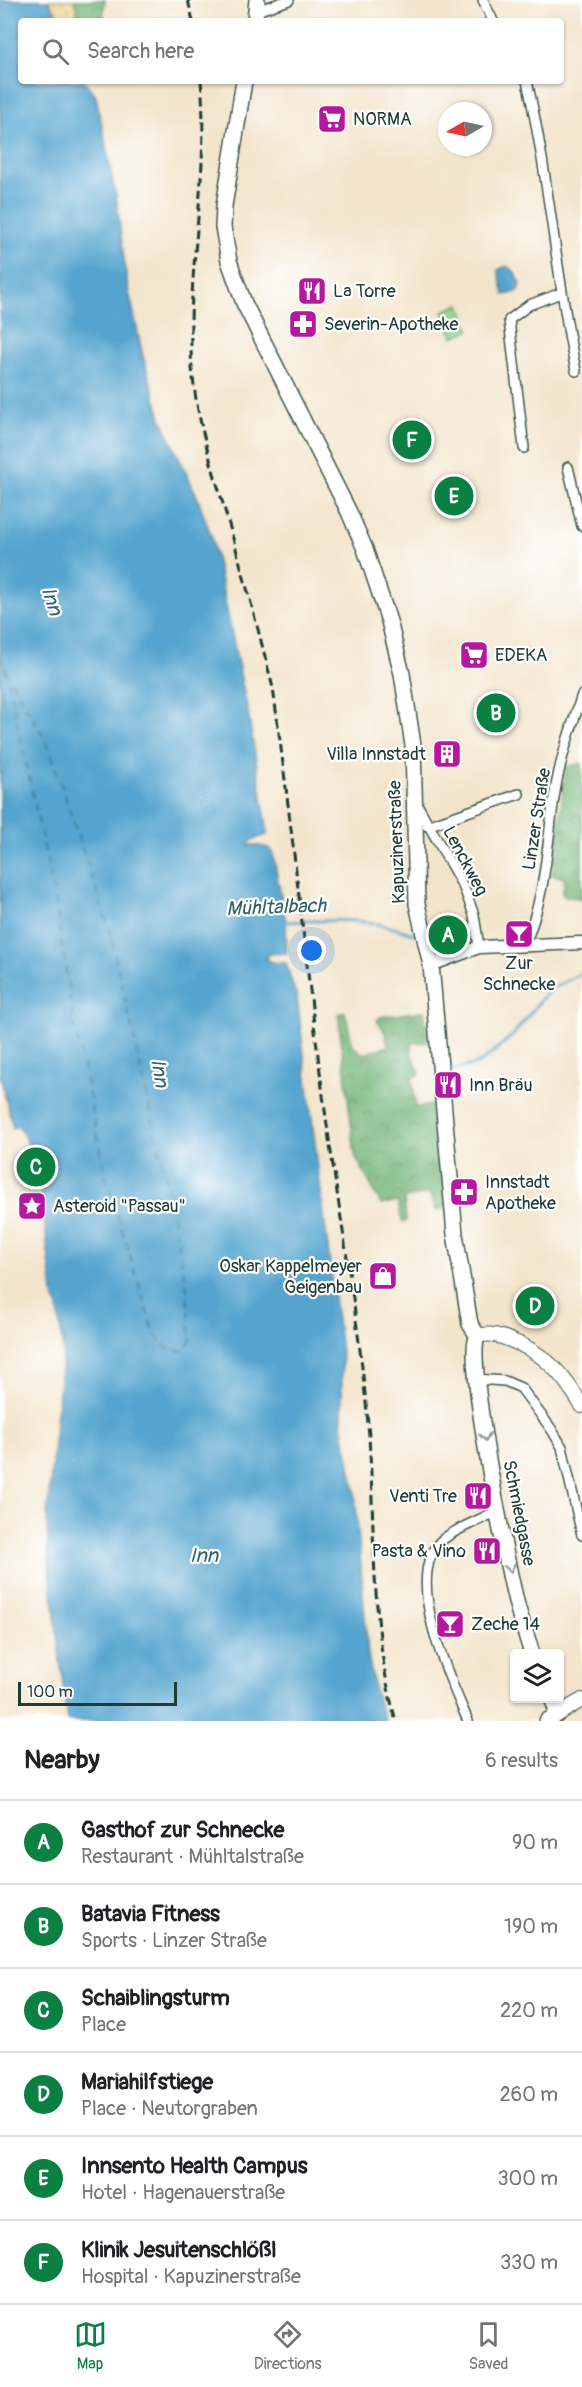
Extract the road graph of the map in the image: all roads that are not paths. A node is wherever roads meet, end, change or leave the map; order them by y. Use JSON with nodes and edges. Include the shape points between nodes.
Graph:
{"nodes":[{"id":1,"x":289,"y":0,"type":"edge"},
{"id":2,"x":483,"y":0,"type":"edge"},
{"id":3,"x":256,"y":11,"type":"edge"},
{"id":4,"x":492,"y":18,"type":"edge"},
{"id":5,"x":243,"y":84,"type":"edge"},
{"id":6,"x":528,"y":84,"type":"edge"},
{"id":7,"x":561,"y":293,"type":"junction"},
{"id":8,"x":576,"y":371,"type":"dead end"},
{"id":9,"x":524,"y":448,"type":"dead end"},
{"id":10,"x":568,"y":467,"type":"dead end"},
{"id":11,"x":582,"y":526,"type":"edge"},
{"id":12,"x":582,"y":695,"type":"edge"},
{"id":13,"x":519,"y":794,"type":"dead end"},
{"id":14,"x":416,"y":801,"type":"junction"},
{"id":15,"x":427,"y":826,"type":"junction"},
{"id":16,"x":582,"y":943,"type":"edge"},
{"id":17,"x":524,"y":946,"type":"junction"},
{"id":18,"x":479,"y":947,"type":"junction"},
{"id":19,"x":431,"y":965,"type":"junction"},
{"id":20,"x":478,"y":1336,"type":"junction"},
{"id":21,"x":475,"y":1379,"type":"junction"},
{"id":22,"x":582,"y":1406,"type":"edge"},
{"id":23,"x":499,"y":1510,"type":"junction"},
{"id":24,"x":582,"y":1535,"type":"edge"},
{"id":25,"x":531,"y":1649,"type":"edge"},
{"id":26,"x":582,"y":1700,"type":"edge"},
{"id":27,"x":553,"y":1717,"type":"edge"},
{"id":28,"x":468,"y":1721,"type":"edge"}],
"edges":[{"from":1,"to":3,"type":"street"},
{"from":2,"to":4,"type":"street"},
{"from":5,"to":14,"type":"main road","name":"Kapuzinerstraße","via":[[223,226],[229,261],[244,303],[350,512],[376,579],[408,699]]},
{"from":6,"to":7,"type":"street","via":[[541,144]]},
{"from":7,"to":8,"type":"street"},
{"from":7,"to":9,"type":"street","via":[[529,305],[509,320]]},
{"from":10,"to":11,"type":"street"},
{"from":12,"to":17,"type":"street","name":"Linzer Straße","via":[[554,795],[537,916]]},
{"from":13,"to":15,"type":"street","name":"Lenckweg"},
{"from":14,"to":15,"type":"street","name":"Lenckweg"},
{"from":14,"to":19,"type":"main road","name":"Kapuzinerstraße","via":[[417,904]]},
{"from":15,"to":18,"type":"street","name":"Lenckweg","via":[[464,888],[474,915]]},
{"from":16,"to":17,"type":"street"},
{"from":17,"to":18,"type":"street"},
{"from":18,"to":19,"type":"street"},
{"from":19,"to":20,"type":"main road","name":"Kapuzinerstraße","via":[[455,1234],[470,1324]]},
{"from":20,"to":21,"type":"main road","name":"Schmiedgasse","via":[[473,1346]]},
{"from":20,"to":22,"type":"main road","via":[[497,1335],[530,1347],[560,1372]]},
{"from":21,"to":23,"type":"main road","name":"Schmiedgasse","one_way":true},
{"from":21,"to":24,"type":"street","via":[[505,1381],[521,1388],[552,1430],[562,1447]]},
{"from":23,"to":25,"type":"main road","name":"Schmiedgasse","one_way":true,"via":[[516,1600]]},
{"from":23,"to":28,"type":"street","via":[[441,1540],[431,1554],[427,1576],[431,1625]]},
{"from":26,"to":27,"type":"main road"}]}
